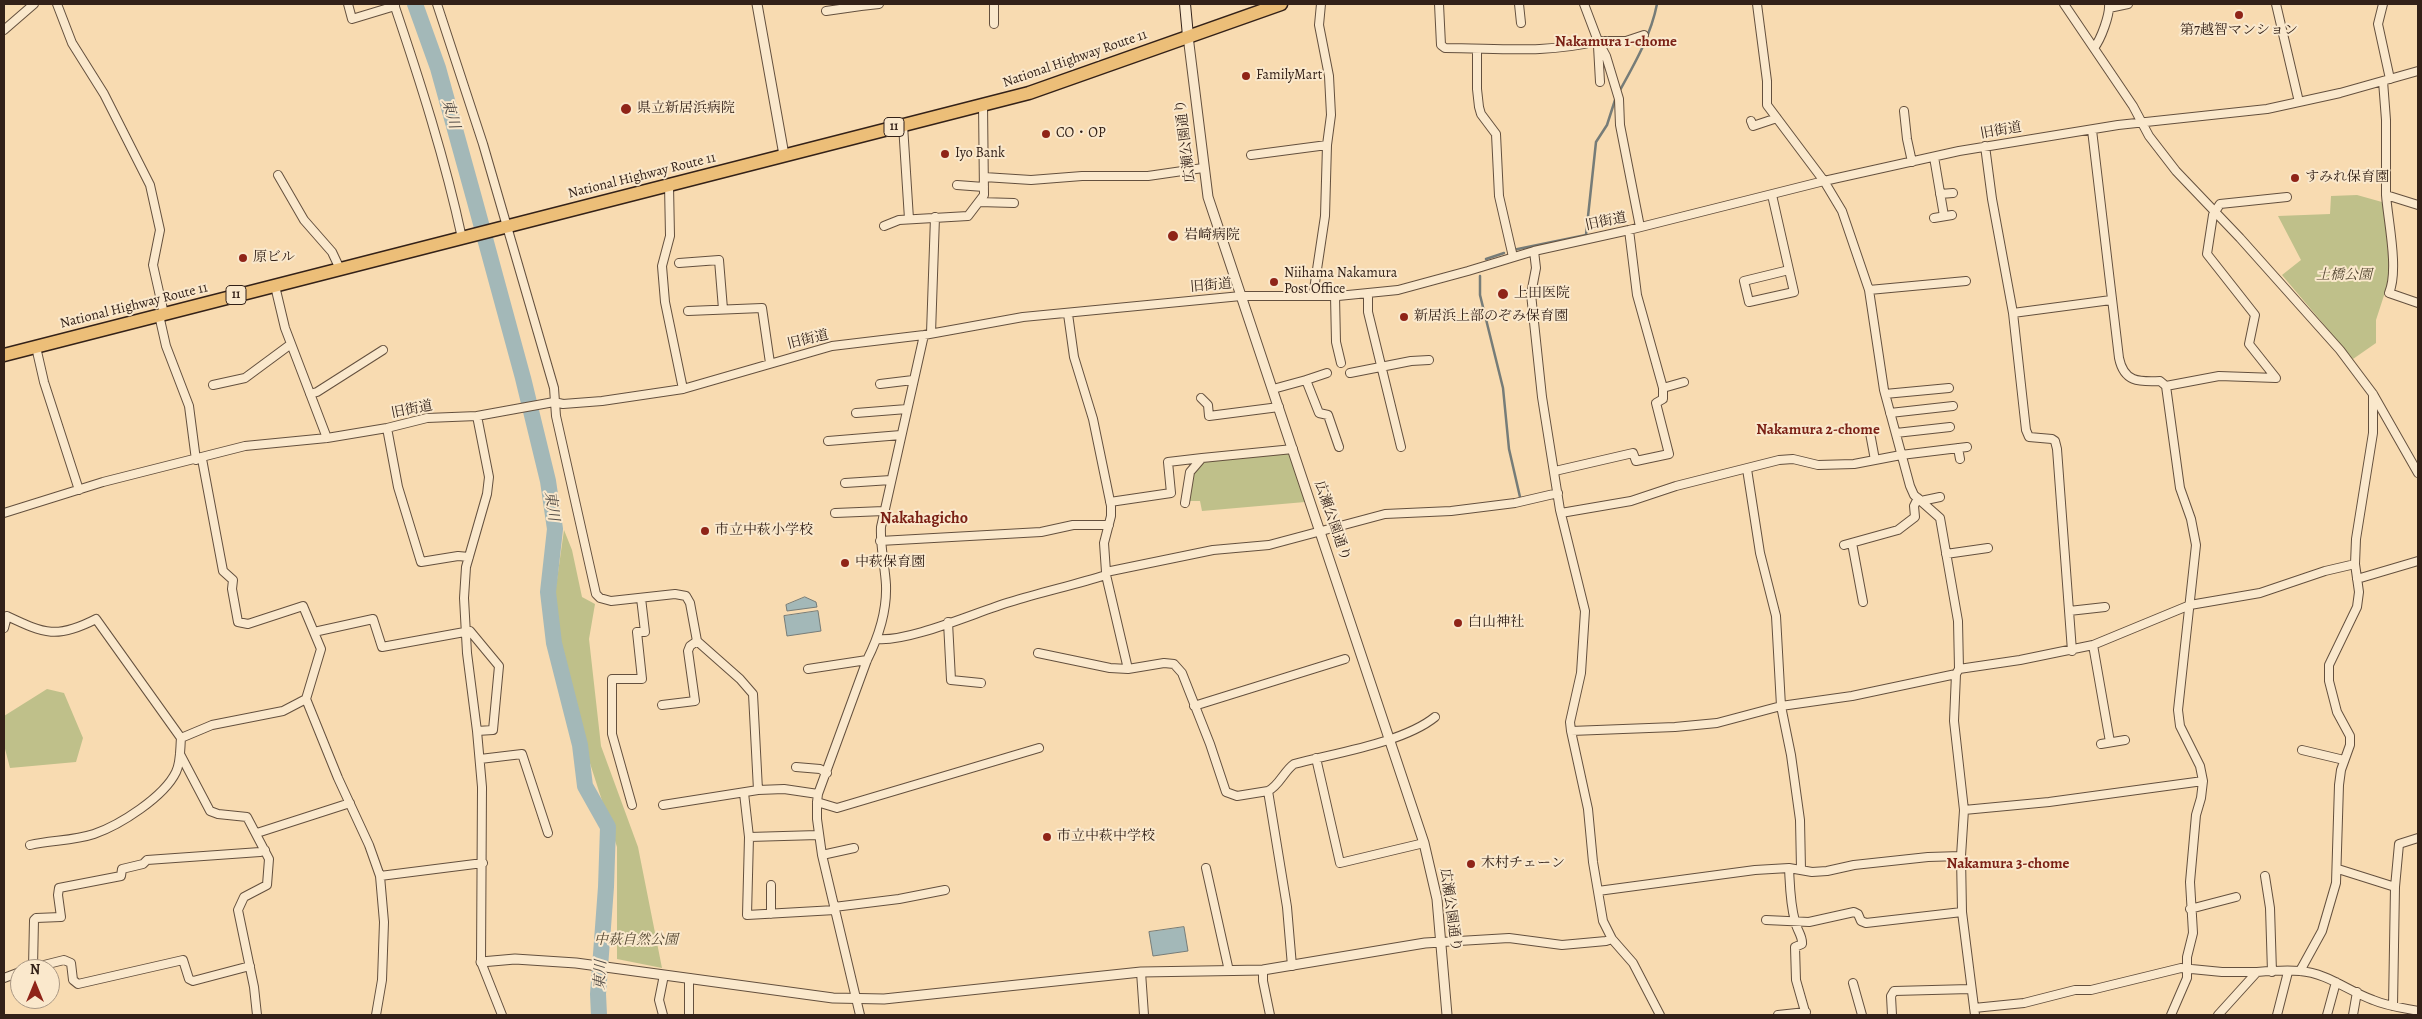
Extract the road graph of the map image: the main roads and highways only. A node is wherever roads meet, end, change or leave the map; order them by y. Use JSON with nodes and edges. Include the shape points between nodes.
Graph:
{"nodes":[{"id":1,"x":1185,"y":4,"type":"edge"},
{"id":2,"x":1281,"y":4,"type":"edge"},
{"id":3,"x":1188,"y":36,"type":"junction"},
{"id":4,"x":4,"y":355,"type":"edge"}],
"edges":[{"from":1,"to":3,"type":"main road"},
{"from":2,"to":3,"type":"highway","name":"National Highway Route 11","number":"11"},
{"from":3,"to":4,"type":"highway","name":"National Highway Route 11","number":"11","via":[[1070,80],[983,104]]}]}
